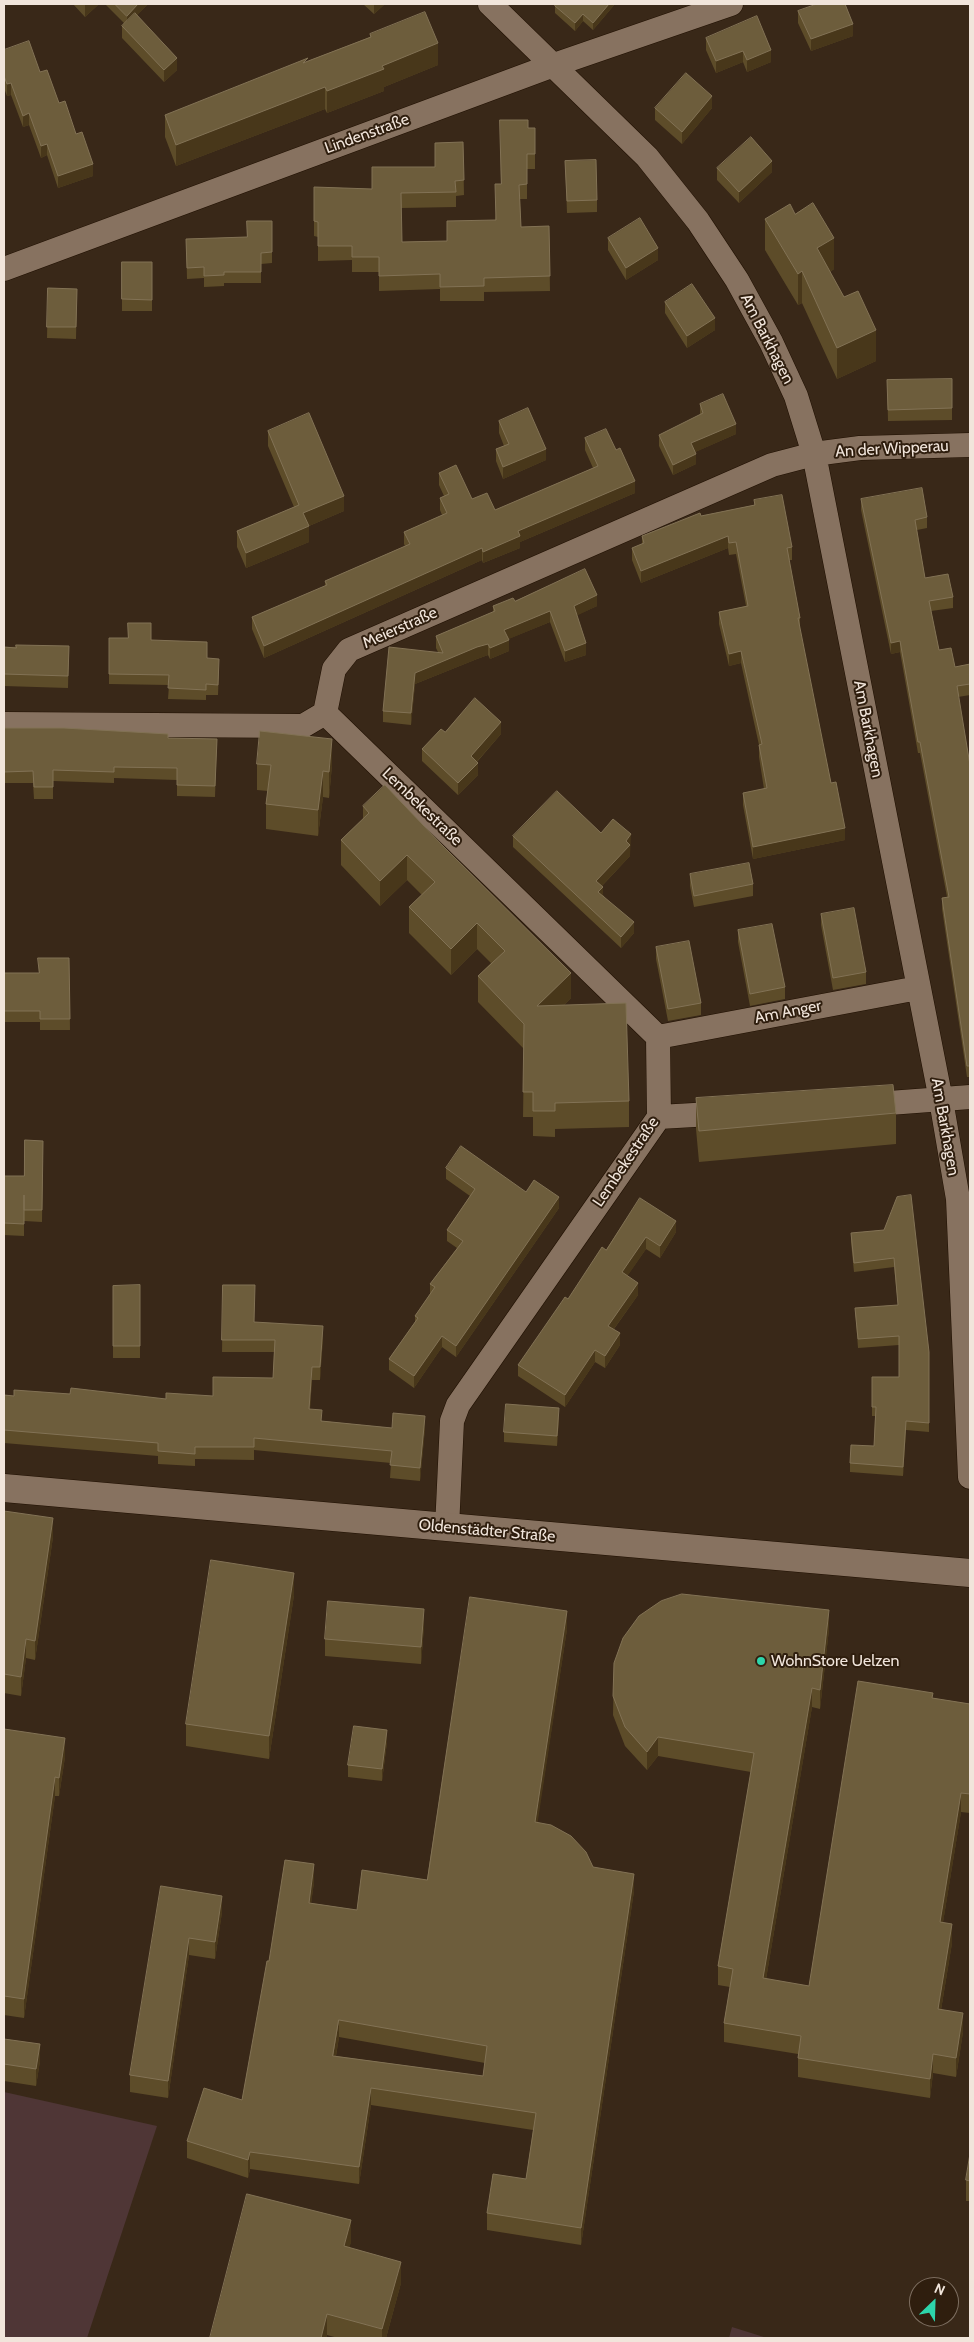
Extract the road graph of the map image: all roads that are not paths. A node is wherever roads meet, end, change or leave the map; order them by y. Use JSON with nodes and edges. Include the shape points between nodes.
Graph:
{"nodes":[{"id":1,"x":490,"y":4,"type":"edge"},
{"id":2,"x":732,"y":4,"type":"edge"},
{"id":3,"x":551,"y":66,"type":"junction"},
{"id":4,"x":4,"y":269,"type":"edge"},
{"id":5,"x":970,"y":446,"type":"edge"},
{"id":6,"x":814,"y":454,"type":"junction"},
{"id":7,"x":326,"y":712,"type":"junction"},
{"id":8,"x":4,"y":724,"type":"edge"},
{"id":9,"x":918,"y":988,"type":"junction"},
{"id":10,"x":658,"y":1037,"type":"junction"},
{"id":11,"x":970,"y":1097,"type":"edge"},
{"id":12,"x":941,"y":1100,"type":"junction"},
{"id":13,"x":844,"y":1106,"type":"edge"},
{"id":14,"x":747,"y":1112,"type":"edge"},
{"id":15,"x":659,"y":1118,"type":"junction"},
{"id":16,"x":967,"y":1319,"type":"edge"},
{"id":17,"x":970,"y":1477,"type":"edge"},
{"id":18,"x":4,"y":1488,"type":"edge"},
{"id":19,"x":447,"y":1528,"type":"junction"},
{"id":20,"x":970,"y":1573,"type":"edge"}],
"edges":[{"from":1,"to":3,"type":"street","name":"Am Barkhagen"},
{"from":2,"to":3,"type":"street","name":"Lindenstraße"},
{"from":3,"to":4,"type":"street","name":"Lindenstraße"},
{"from":3,"to":6,"type":"street","name":"Am Barkhagen","via":[[647,158],[698,221],[737,280],[771,342],[796,396]]},
{"from":5,"to":6,"type":"street","name":"An der Wipperau","via":[[860,448]]},
{"from":6,"to":7,"type":"street","name":"Meierstraße","via":[[772,465],[349,650],[334,669]]},
{"from":6,"to":9,"type":"street","name":"Am Barkhagen"},
{"from":7,"to":8,"type":"street","via":[[303,726]]},
{"from":7,"to":10,"type":"street","name":"Lembekestraße"},
{"from":9,"to":10,"type":"street","name":"Am Anger"},
{"from":9,"to":12,"type":"street","name":"Am Barkhagen"},
{"from":10,"to":15,"type":"street","name":"Lembekestraße"},
{"from":11,"to":12,"type":"street"},
{"from":12,"to":13,"type":"street"},
{"from":12,"to":16,"type":"street","name":"Am Barkhagen","via":[[958,1199]]},
{"from":14,"to":15,"type":"street"},
{"from":15,"to":19,"type":"street","name":"Lembekestraße","via":[[458,1405],[452,1420]]},
{"from":16,"to":17,"type":"street","name":"Am Barkhagen"},
{"from":18,"to":19,"type":"street","name":"Oldenstädter Straße"},
{"from":19,"to":20,"type":"street","name":"Oldenstädter Straße"}]}
